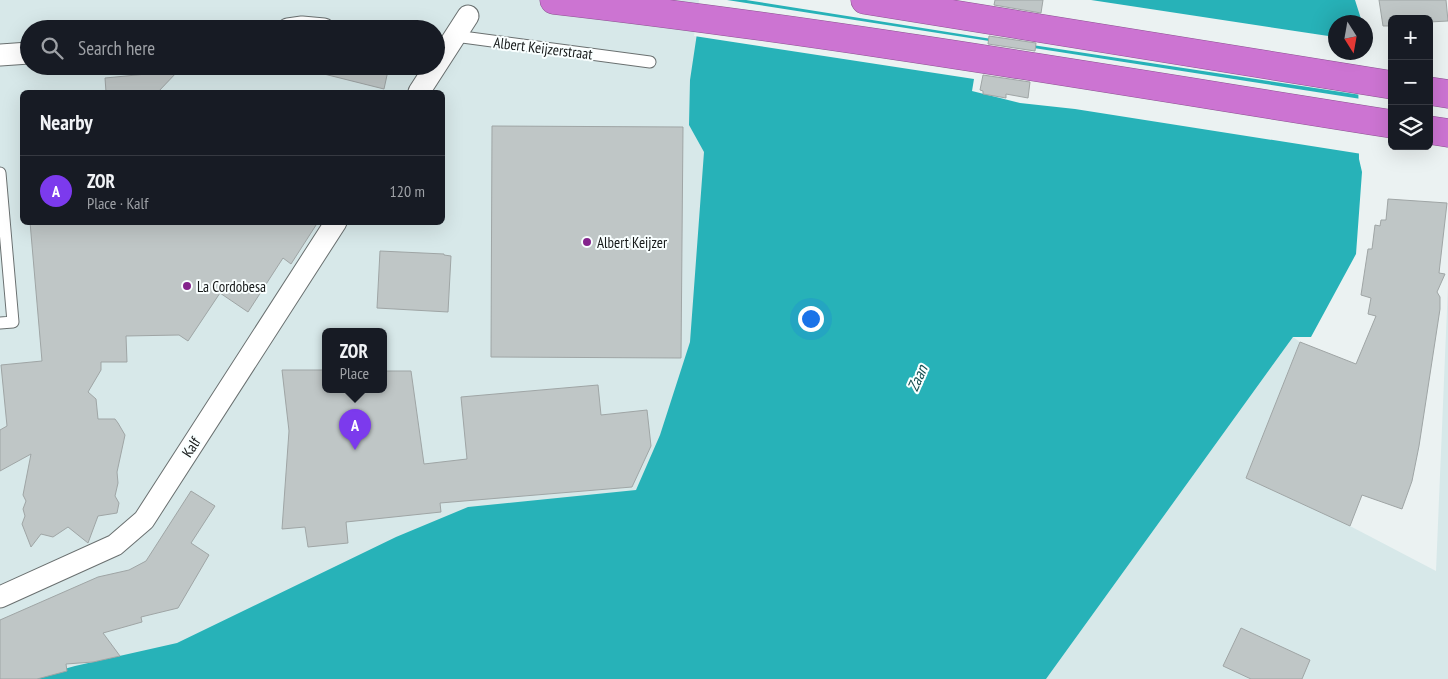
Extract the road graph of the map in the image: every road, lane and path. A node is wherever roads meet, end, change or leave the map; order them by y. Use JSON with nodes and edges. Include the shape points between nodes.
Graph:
{"nodes":[{"id":1,"x":554,"y":0,"type":"edge"},
{"id":2,"x":865,"y":0,"type":"edge"},
{"id":3,"x":468,"y":16,"type":"dead end"},
{"id":4,"x":446,"y":36,"type":"edge"},
{"id":5,"x":20,"y":54,"type":"edge"},
{"id":6,"x":0,"y":56,"type":"edge"},
{"id":7,"x":650,"y":62,"type":"dead end"},
{"id":8,"x":427,"y":75,"type":"edge"},
{"id":9,"x":1388,"y":84,"type":"edge"},
{"id":10,"x":420,"y":90,"type":"edge"},
{"id":11,"x":1433,"y":92,"type":"edge"},
{"id":12,"x":1448,"y":94,"type":"edge"},
{"id":13,"x":1388,"y":123,"type":"edge"},
{"id":14,"x":1433,"y":131,"type":"edge"},
{"id":15,"x":1448,"y":133,"type":"edge"},
{"id":16,"x":0,"y":173,"type":"edge"},
{"id":17,"x":331,"y":229,"type":"edge"},
{"id":18,"x":0,"y":323,"type":"edge"},
{"id":19,"x":0,"y":597,"type":"edge"}],
"edges":[{"from":1,"to":13,"type":"highway","via":[[678,15]]},
{"from":2,"to":9,"type":"highway"},
{"from":3,"to":4,"type":"street"},
{"from":4,"to":7,"type":"lane","name":"Albert Keijzerstraat"},
{"from":5,"to":6,"type":"street"},
{"from":8,"to":10,"type":"street"},
{"from":11,"to":12,"type":"highway"},
{"from":14,"to":15,"type":"highway"},
{"from":16,"to":18,"type":"lane","via":[[13,322]]},
{"from":17,"to":19,"type":"street","name":"Kalf","via":[[144,520],[115,545]]}]}
